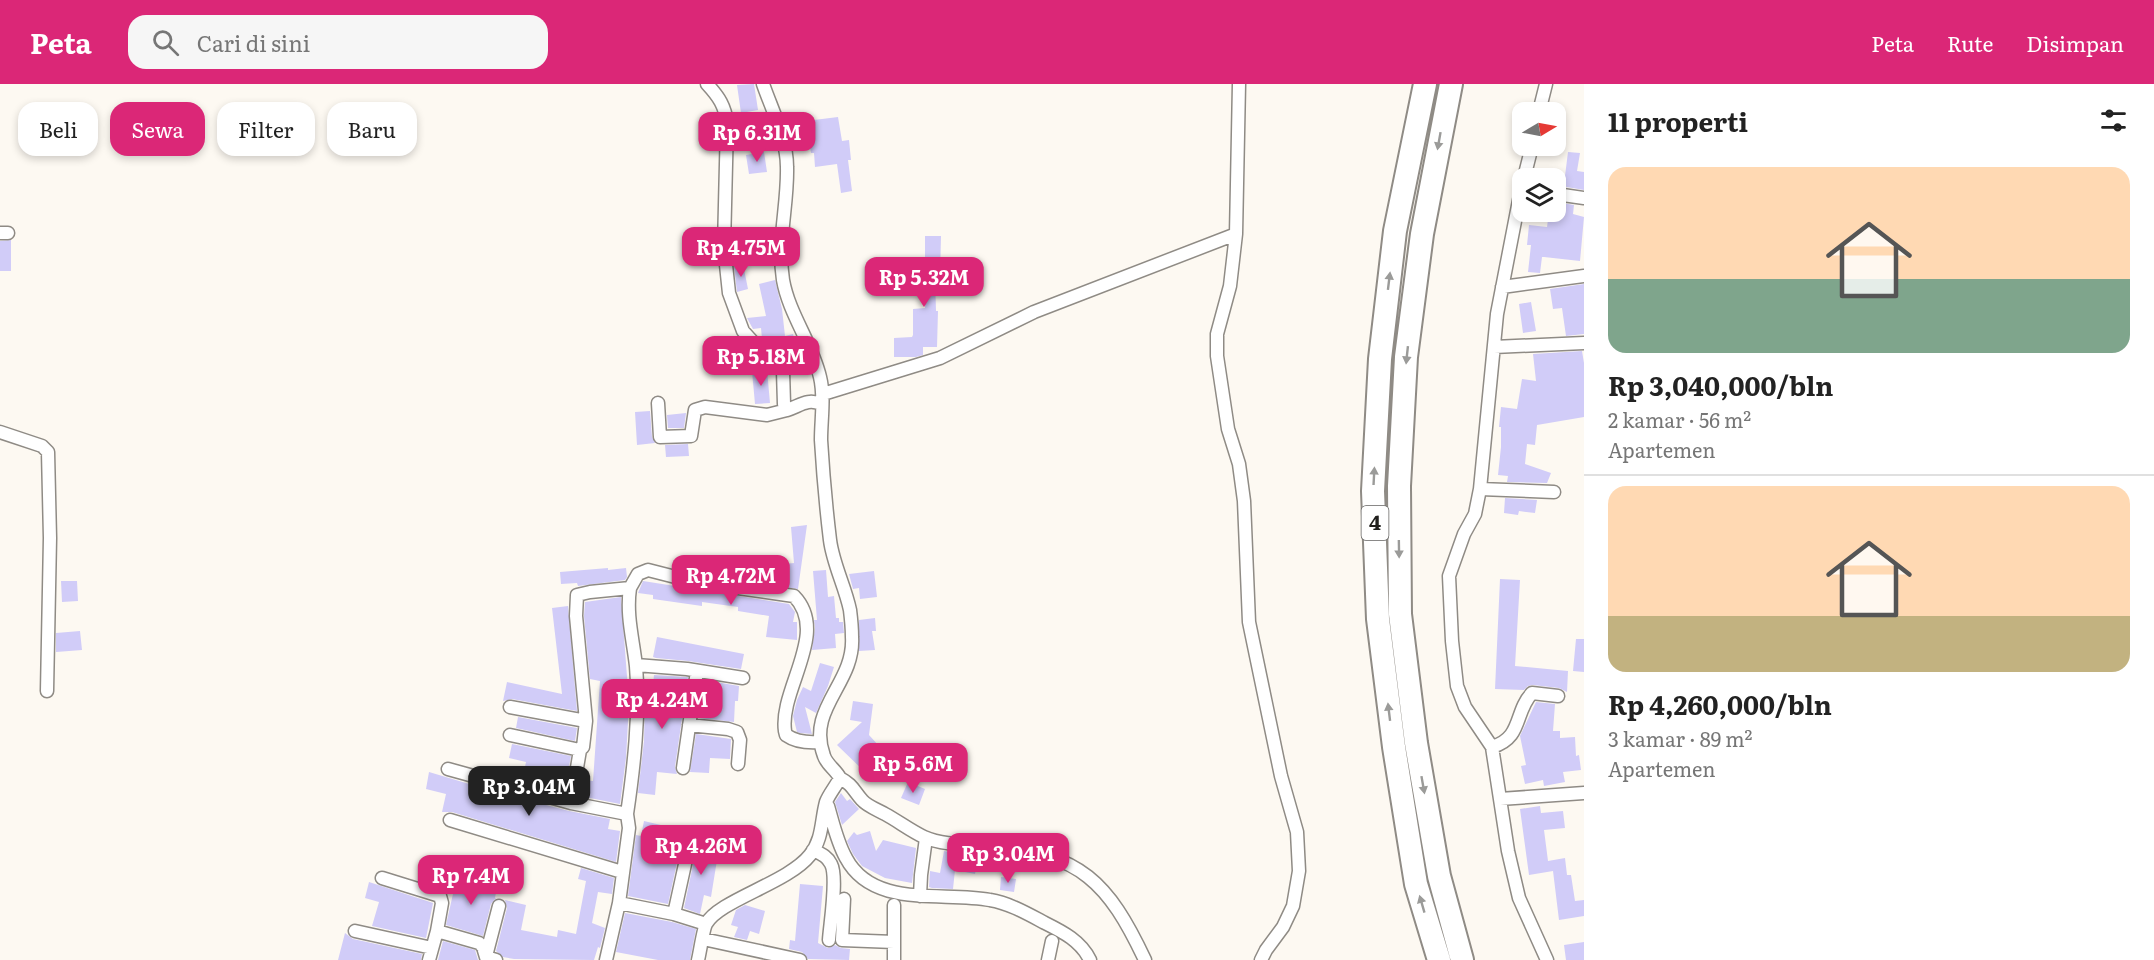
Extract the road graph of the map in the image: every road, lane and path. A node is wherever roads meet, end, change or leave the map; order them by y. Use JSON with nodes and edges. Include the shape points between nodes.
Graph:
{"nodes":[{"id":1,"x":707,"y":84,"type":"edge"},
{"id":2,"x":763,"y":84,"type":"edge"},
{"id":3,"x":1239,"y":84,"type":"edge"},
{"id":4,"x":1425,"y":84,"type":"edge"},
{"id":5,"x":1451,"y":84,"type":"edge"},
{"id":6,"x":1546,"y":84,"type":"edge"},
{"id":7,"x":1542,"y":102,"type":"edge"},
{"id":8,"x":1566,"y":195,"type":"edge"},
{"id":9,"x":1584,"y":198,"type":"edge"},
{"id":10,"x":1515,"y":222,"type":"edge"},
{"id":11,"x":1236,"y":234,"type":"junction"},
{"id":12,"x":1584,"y":276,"type":"edge"},
{"id":13,"x":1502,"y":287,"type":"junction"},
{"id":14,"x":1584,"y":343,"type":"edge"},
{"id":15,"x":1494,"y":347,"type":"junction"},
{"id":16,"x":822,"y":399,"type":"junction"},
{"id":17,"x":658,"y":403,"type":"dead end"},
{"id":18,"x":787,"y":410,"type":"junction"},
{"id":19,"x":0,"y":432,"type":"edge"},
{"id":20,"x":1480,"y":489,"type":"junction"},
{"id":21,"x":1554,"y":492,"type":"dead end"},
{"id":22,"x":630,"y":588,"type":"junction"},
{"id":23,"x":636,"y":665,"type":"junction"},
{"id":24,"x":698,"y":671,"type":"junction"},
{"id":25,"x":743,"y":678,"type":"dead end"},
{"id":26,"x":47,"y":691,"type":"dead end"},
{"id":27,"x":1558,"y":696,"type":"dead end"},
{"id":28,"x":510,"y":707,"type":"dead end"},
{"id":29,"x":586,"y":721,"type":"junction"},
{"id":30,"x":689,"y":725,"type":"junction"},
{"id":31,"x":510,"y":735,"type":"dead end"},
{"id":32,"x":819,"y":742,"type":"junction"},
{"id":33,"x":1492,"y":747,"type":"junction"},
{"id":34,"x":579,"y":750,"type":"junction"},
{"id":35,"x":738,"y":764,"type":"dead end"},
{"id":36,"x":683,"y":768,"type":"dead end"},
{"id":37,"x":448,"y":769,"type":"dead end"},
{"id":38,"x":840,"y":778,"type":"junction"},
{"id":39,"x":1584,"y":793,"type":"edge"},
{"id":40,"x":1500,"y":799,"type":"junction"},
{"id":41,"x":826,"y":802,"type":"junction"},
{"id":42,"x":571,"y":803,"type":"junction"},
{"id":43,"x":627,"y":814,"type":"junction"},
{"id":44,"x":450,"y":820,"type":"dead end"},
{"id":45,"x":691,"y":837,"type":"dead end"},
{"id":46,"x":926,"y":838,"type":"junction"},
{"id":47,"x":813,"y":850,"type":"junction"},
{"id":48,"x":622,"y":872,"type":"junction"},
{"id":49,"x":382,"y":878,"type":"dead end"},
{"id":50,"x":920,"y":896,"type":"junction"},
{"id":51,"x":844,"y":899,"type":"dead end"},
{"id":52,"x":619,"y":903,"type":"junction"},
{"id":53,"x":894,"y":905,"type":"dead end"},
{"id":54,"x":499,"y":906,"type":"dead end"},
{"id":55,"x":674,"y":914,"type":"junction"},
{"id":56,"x":706,"y":924,"type":"junction"},
{"id":57,"x":437,"y":931,"type":"junction"},
{"id":58,"x":355,"y":932,"type":"dead end"},
{"id":59,"x":703,"y":939,"type":"junction"},
{"id":60,"x":829,"y":940,"type":"dead end"},
{"id":61,"x":1052,"y":941,"type":"dead end"},
{"id":62,"x":894,"y":942,"type":"junction"},
{"id":63,"x":431,"y":954,"type":"edge"},
{"id":64,"x":489,"y":959,"type":"edge"},
{"id":65,"x":606,"y":960,"type":"edge"},
{"id":66,"x":698,"y":960,"type":"edge"},
{"id":67,"x":800,"y":960,"type":"edge"},
{"id":68,"x":894,"y":960,"type":"edge"},
{"id":69,"x":1048,"y":960,"type":"edge"},
{"id":70,"x":1090,"y":960,"type":"edge"},
{"id":71,"x":1145,"y":960,"type":"edge"},
{"id":72,"x":1261,"y":960,"type":"edge"},
{"id":73,"x":1439,"y":960,"type":"edge"},
{"id":74,"x":1462,"y":960,"type":"edge"},
{"id":75,"x":1547,"y":960,"type":"edge"}],
"edges":[{"from":1,"to":18,"type":"street","via":[[723,102],[728,123],[724,246],[729,293],[742,331],[783,371]]},
{"from":2,"to":16,"type":"street","via":[[783,140],[787,165],[780,251],[784,282],[817,364]]},
{"from":3,"to":11,"type":"street"},
{"from":73,"to":4,"type":"highway","number":"4","one_way":true,"via":[[1416,884],[1394,747],[1378,619],[1373,491],[1380,359],[1395,231]]},
{"from":5,"to":74,"type":"highway","number":"4","one_way":true,"via":[[1422,234],[1406,357],[1399,486],[1400,614],[1416,743],[1439,876]]},
{"from":6,"to":7,"type":"street"},
{"from":8,"to":9,"type":"street"},
{"from":10,"to":13,"type":"street"},
{"from":11,"to":16,"type":"street","via":[[1034,312],[940,358]]},
{"from":11,"to":72,"type":"street","via":[[1230,286],[1217,333],[1217,356],[1244,501],[1249,622],[1281,776],[1297,832],[1299,871],[1293,906]]},
{"from":12,"to":13,"type":"street"},
{"from":13,"to":15,"type":"street"},
{"from":14,"to":15,"type":"street"},
{"from":15,"to":20,"type":"street"},
{"from":16,"to":18,"type":"street"},
{"from":16,"to":32,"type":"street","via":[[821,440],[830,543],[850,610],[852,640],[844,676],[820,724]]},
{"from":17,"to":18,"type":"street","via":[[660,437],[691,436],[695,410],[705,407],[767,415]]},
{"from":19,"to":26,"type":"street","via":[[42,446],[48,452]]},
{"from":20,"to":21,"type":"street"},
{"from":20,"to":33,"type":"street","via":[[1475,514],[1449,576],[1452,641],[1457,686],[1465,706]]},
{"from":22,"to":23,"type":"street","via":[[628,612]]},
{"from":22,"to":29,"type":"street","via":[[577,595]]},
{"from":22,"to":32,"type":"street","via":[[638,574],[648,570],[695,582],[794,596],[805,609],[806,630],[794,687],[788,697],[785,731],[794,740]]},
{"from":23,"to":24,"type":"street"},
{"from":23,"to":43,"type":"street","via":[[636,729]]},
{"from":24,"to":25,"type":"street"},
{"from":24,"to":30,"type":"street"},
{"from":27,"to":33,"type":"street","via":[[1532,693],[1512,735],[1504,744]]},
{"from":28,"to":29,"type":"street"},
{"from":29,"to":34,"type":"street","via":[[583,747]]},
{"from":30,"to":35,"type":"street","via":[[737,732]]},
{"from":30,"to":36,"type":"street"},
{"from":31,"to":34,"type":"street"},
{"from":32,"to":38,"type":"street","via":[[825,760]]},
{"from":33,"to":40,"type":"street"},
{"from":34,"to":42,"type":"street"},
{"from":37,"to":42,"type":"street"},
{"from":38,"to":41,"type":"street"},
{"from":38,"to":46,"type":"street","via":[[851,784],[863,802]]},
{"from":39,"to":40,"type":"street"},
{"from":40,"to":75,"type":"street","via":[[1519,898]]},
{"from":41,"to":47,"type":"street","via":[[823,826]]},
{"from":41,"to":50,"type":"street","via":[[846,859],[854,869],[883,890]]},
{"from":42,"to":43,"type":"street"},
{"from":43,"to":48,"type":"street","via":[[629,828]]},
{"from":44,"to":48,"type":"street"},
{"from":45,"to":55,"type":"street"},
{"from":46,"to":50,"type":"street"},
{"from":46,"to":71,"type":"street","via":[[1034,851],[1066,862],[1094,879],[1111,900]]},
{"from":47,"to":56,"type":"street","via":[[780,879],[721,910]]},
{"from":47,"to":60,"type":"street","via":[[827,857],[833,866]]},
{"from":48,"to":52,"type":"street"},
{"from":49,"to":57,"type":"street","via":[[440,896]]},
{"from":50,"to":70,"type":"street","via":[[990,900],[1012,907],[1067,934]]},
{"from":51,"to":62,"type":"street","via":[[843,940]]},
{"from":52,"to":55,"type":"street"},
{"from":52,"to":65,"type":"street"},
{"from":53,"to":62,"type":"street"},
{"from":54,"to":64,"type":"street"},
{"from":55,"to":56,"type":"street"},
{"from":56,"to":59,"type":"street"},
{"from":57,"to":63,"type":"street"},
{"from":57,"to":64,"type":"street","via":[[479,943]]},
{"from":58,"to":63,"type":"street"},
{"from":59,"to":66,"type":"street"},
{"from":59,"to":67,"type":"street"},
{"from":61,"to":69,"type":"street"},
{"from":62,"to":68,"type":"street"}]}
